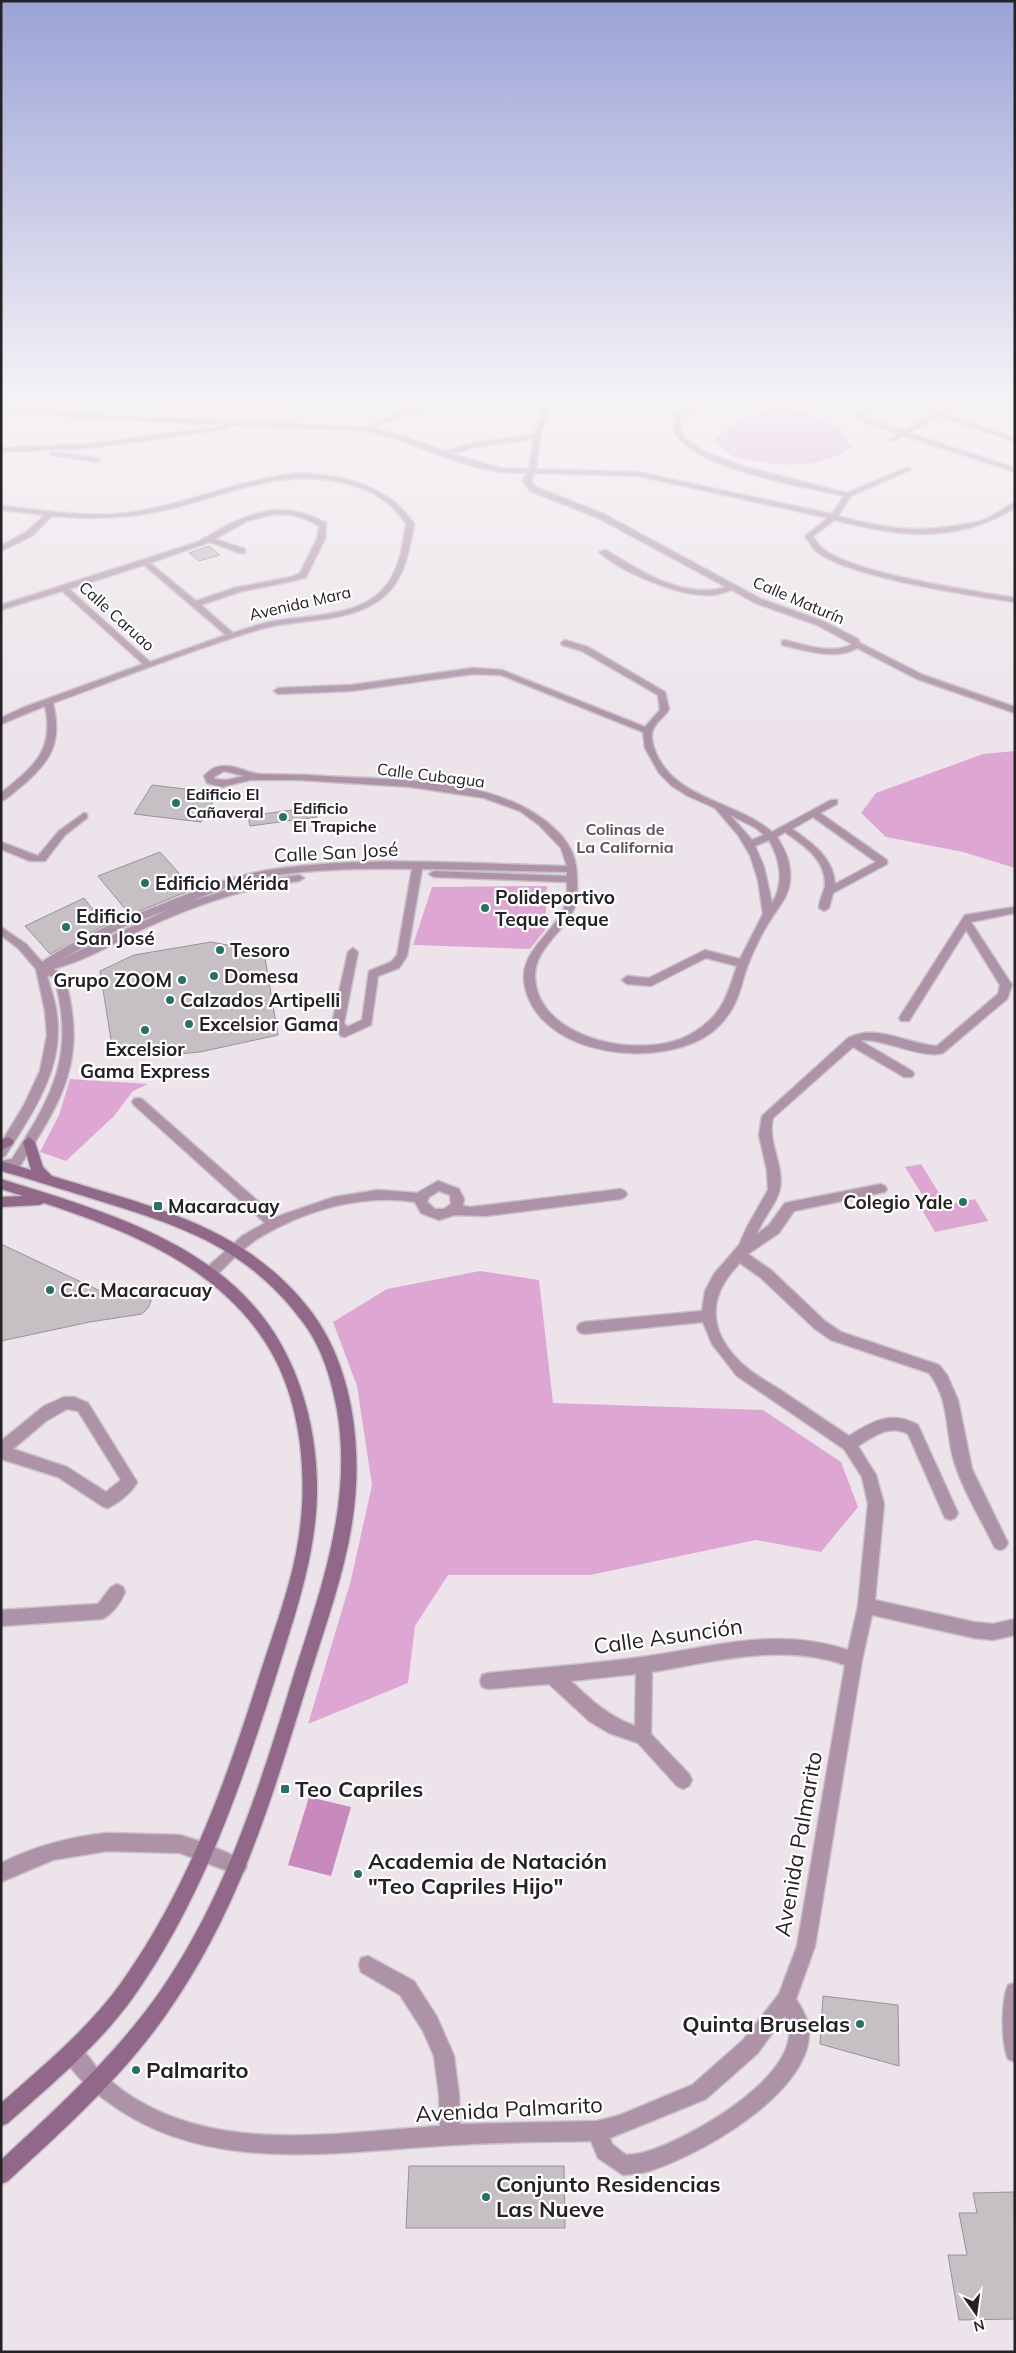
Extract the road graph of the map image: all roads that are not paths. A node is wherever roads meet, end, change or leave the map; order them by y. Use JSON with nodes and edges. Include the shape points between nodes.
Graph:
{"nodes":[{"id":1,"x":1,"y":508,"type":"edge"},
{"id":2,"x":164,"y":508,"type":"edge"},
{"id":3,"x":398,"y":508,"type":"edge"},
{"id":4,"x":580,"y":508,"type":"edge"},
{"id":5,"x":792,"y":508,"type":"edge"},
{"id":6,"x":840,"y":508,"type":"edge"},
{"id":7,"x":1010,"y":508,"type":"edge"},
{"id":8,"x":50,"y":514,"type":"junction"},
{"id":9,"x":834,"y":517,"type":"junction"},
{"id":10,"x":208,"y":539,"type":"junction"},
{"id":11,"x":1,"y":549,"type":"edge"},
{"id":12,"x":242,"y":551,"type":"dead end"},
{"id":13,"x":603,"y":552,"type":"dead end"},
{"id":14,"x":146,"y":562,"type":"junction"},
{"id":15,"x":733,"y":588,"type":"junction"},
{"id":16,"x":64,"y":589,"type":"junction"},
{"id":17,"x":1015,"y":600,"type":"edge"},
{"id":18,"x":196,"y":604,"type":"junction"},
{"id":19,"x":1,"y":608,"type":"edge"},
{"id":20,"x":232,"y":636,"type":"junction"},
{"id":21,"x":565,"y":643,"type":"dead end"},
{"id":22,"x":785,"y":643,"type":"dead end"},
{"id":23,"x":857,"y":645,"type":"junction"},
{"id":24,"x":149,"y":665,"type":"junction"},
{"id":25,"x":278,"y":691,"type":"dead end"},
{"id":26,"x":48,"y":702,"type":"junction"},
{"id":27,"x":1015,"y":710,"type":"edge"},
{"id":28,"x":1,"y":721,"type":"edge"},
{"id":29,"x":648,"y":731,"type":"junction"},
{"id":30,"x":253,"y":776,"type":"dead end"},
{"id":31,"x":1,"y":798,"type":"edge"},
{"id":32,"x":834,"y":802,"type":"dead end"},
{"id":33,"x":717,"y":807,"type":"junction"},
{"id":34,"x":813,"y":813,"type":"junction"},
{"id":35,"x":84,"y":816,"type":"dead end"},
{"id":36,"x":785,"y":828,"type":"junction"},
{"id":37,"x":771,"y":836,"type":"junction"},
{"id":38,"x":751,"y":844,"type":"junction"},
{"id":39,"x":1,"y":845,"type":"edge"},
{"id":40,"x":416,"y":869,"type":"junction"},
{"id":41,"x":572,"y":874,"type":"junction"},
{"id":42,"x":829,"y":891,"type":"junction"},
{"id":43,"x":824,"y":908,"type":"dead end"},
{"id":44,"x":1015,"y":910,"type":"edge"},
{"id":45,"x":768,"y":913,"type":"junction"},
{"id":46,"x":967,"y":923,"type":"junction"},
{"id":47,"x":4,"y":935,"type":"edge"},
{"id":48,"x":353,"y":952,"type":"dead end"},
{"id":49,"x":744,"y":964,"type":"junction"},
{"id":50,"x":41,"y":968,"type":"junction"},
{"id":51,"x":627,"y":980,"type":"dead end"},
{"id":52,"x":905,"y":1018,"type":"dead end"},
{"id":53,"x":852,"y":1041,"type":"junction"},
{"id":54,"x":908,"y":1074,"type":"dead end"},
{"id":55,"x":138,"y":1102,"type":"dead end"},
{"id":56,"x":29,"y":1142,"type":"junction"},
{"id":57,"x":5,"y":1143,"type":"edge"},
{"id":58,"x":1,"y":1153,"type":"edge"},
{"id":59,"x":1,"y":1166,"type":"edge"},
{"id":60,"x":46,"y":1179,"type":"junction"},
{"id":61,"x":1,"y":1184,"type":"edge"},
{"id":62,"x":881,"y":1189,"type":"dead end"},
{"id":63,"x":621,"y":1194,"type":"dead end"},
{"id":64,"x":421,"y":1198,"type":"junction"},
{"id":65,"x":43,"y":1199,"type":"junction"},
{"id":66,"x":1,"y":1202,"type":"edge"},
{"id":67,"x":454,"y":1210,"type":"junction"},
{"id":68,"x":275,"y":1224,"type":"junction"},
{"id":69,"x":237,"y":1249,"type":"junction"},
{"id":70,"x":741,"y":1252,"type":"junction"},
{"id":71,"x":209,"y":1274,"type":"junction"},
{"id":72,"x":707,"y":1316,"type":"junction"},
{"id":73,"x":584,"y":1328,"type":"dead end"},
{"id":74,"x":849,"y":1444,"type":"junction"},
{"id":75,"x":1,"y":1451,"type":"edge"},
{"id":76,"x":950,"y":1513,"type":"dead end"},
{"id":77,"x":1000,"y":1543,"type":"dead end"},
{"id":78,"x":117,"y":1592,"type":"dead end"},
{"id":79,"x":866,"y":1606,"type":"junction"},
{"id":80,"x":1,"y":1618,"type":"edge"},
{"id":81,"x":1015,"y":1627,"type":"edge"},
{"id":82,"x":854,"y":1660,"type":"junction"},
{"id":83,"x":644,"y":1664,"type":"junction"},
{"id":84,"x":551,"y":1674,"type":"junction"},
{"id":85,"x":488,"y":1681,"type":"dead end"},
{"id":86,"x":643,"y":1737,"type":"junction"},
{"id":87,"x":683,"y":1780,"type":"dead end"},
{"id":88,"x":206,"y":1853,"type":"junction"},
{"id":89,"x":238,"y":1866,"type":"junction"},
{"id":90,"x":1,"y":1873,"type":"edge"},
{"id":91,"x":368,"y":1964,"type":"dead end"},
{"id":92,"x":1015,"y":1992,"type":"edge"},
{"id":93,"x":786,"y":2000,"type":"junction"},
{"id":94,"x":1015,"y":2052,"type":"edge"},
{"id":95,"x":72,"y":2053,"type":"junction"},
{"id":96,"x":97,"y":2082,"type":"junction"},
{"id":97,"x":1,"y":2116,"type":"edge"},
{"id":98,"x":597,"y":2131,"type":"junction"},
{"id":99,"x":450,"y":2135,"type":"junction"},
{"id":100,"x":1,"y":2174,"type":"edge"}],
"edges":[{"from":1,"to":8,"type":"street","name":"Avenida Mara"},
{"from":2,"to":8,"type":"street","name":"Avenida Mara","via":[[99,517]]},
{"from":3,"to":20,"type":"street","name":"Avenida Mara","via":[[410,524],[408,537],[397,572],[386,590],[376,598],[341,613],[276,623]]},
{"from":4,"to":15,"type":"street","name":"Calle Maturín","via":[[601,516]]},
{"from":5,"to":9,"type":"street"},
{"from":6,"to":9,"type":"street"},
{"from":7,"to":9,"type":"street","via":[[990,520],[932,532],[875,528]]},
{"from":8,"to":11,"type":"street","via":[[30,534]]},
{"from":9,"to":17,"type":"street","via":[[809,536],[815,548],[824,554],[878,574]]},
{"from":10,"to":12,"type":"street"},
{"from":10,"to":14,"type":"street"},
{"from":10,"to":18,"type":"street","via":[[245,519],[282,510],[306,515],[323,525],[324,532],[303,574]]},
{"from":13,"to":15,"type":"street","via":[[621,563],[687,590],[713,593]]},
{"from":14,"to":16,"type":"street"},
{"from":14,"to":18,"type":"street"},
{"from":15,"to":23,"type":"street","name":"Calle Maturín","via":[[758,602],[820,623]]},
{"from":16,"to":19,"type":"street"},
{"from":16,"to":24,"type":"street","name":"Calle Caruao"},
{"from":18,"to":20,"type":"street"},
{"from":20,"to":24,"type":"street","name":"Avenida Mara"},
{"from":21,"to":29,"type":"street","via":[[585,649],[662,694],[665,711],[652,722]]},
{"from":22,"to":23,"type":"street","name":"Calle Maturín","via":[[842,651]]},
{"from":23,"to":27,"type":"street","name":"Calle Maturín","via":[[920,677]]},
{"from":24,"to":26,"type":"street","name":"Avenida Mara"},
{"from":25,"to":29,"type":"street","via":[[351,688],[487,671],[502,673]]},
{"from":26,"to":28,"type":"street","name":"Avenida Mara"},
{"from":26,"to":31,"type":"street","via":[[53,729],[49,751],[31,773]]},
{"from":29,"to":33,"type":"street","via":[[648,747],[662,772],[686,793]]},
{"from":30,"to":41,"type":"street","name":"Calle Cubagua","via":[[381,783],[490,797],[522,809],[551,833],[571,856]]},
{"from":32,"to":34,"type":"street"},
{"from":33,"to":37,"type":"street","via":[[742,816]]},
{"from":33,"to":38,"type":"street"},
{"from":34,"to":36,"type":"street"},
{"from":34,"to":42,"type":"street","via":[[883,862]]},
{"from":35,"to":39,"type":"street","via":[[65,830],[41,859]]},
{"from":36,"to":37,"type":"street"},
{"from":36,"to":42,"type":"street","via":[[816,850],[828,872]]},
{"from":37,"to":38,"type":"street"},
{"from":37,"to":45,"type":"street","via":[[781,851],[785,870],[781,896]]},
{"from":38,"to":45,"type":"street","via":[[760,863]]},
{"from":40,"to":41,"type":"street","name":"Calle San José"},
{"from":40,"to":48,"type":"street","via":[[402,956],[395,965],[373,974],[366,1022],[345,1033],[338,1023]]},
{"from":40,"to":50,"type":"street","name":"Calle San José","via":[[293,878],[238,888],[135,923],[69,962]]},
{"from":41,"to":49,"type":"street","via":[[571,904],[534,956],[529,985],[534,1000],[560,1028],[582,1039],[614,1048],[644,1050],[677,1044],[705,1032],[725,1012]]},
{"from":42,"to":43,"type":"street","via":[[824,896]]},
{"from":44,"to":46,"type":"street","via":[[969,917]]},
{"from":45,"to":49,"type":"street"},
{"from":46,"to":52,"type":"street"},
{"from":46,"to":53,"type":"street","via":[[1006,985],[1002,996],[939,1050],[921,1049],[878,1036],[861,1036]]},
{"from":47,"to":50,"type":"street"},
{"from":49,"to":51,"type":"street","via":[[705,954],[652,982]]},
{"from":50,"to":56,"type":"street","via":[[59,975],[70,1038],[62,1078]]},
{"from":50,"to":57,"type":"street","via":[[52,1018],[51,1049],[46,1070],[32,1099]]},
{"from":53,"to":54,"type":"street"},
{"from":53,"to":70,"type":"street","via":[[768,1116],[764,1134],[775,1181],[774,1190]]},
{"from":55,"to":68,"type":"street"},
{"from":56,"to":59,"type":"street","via":[[16,1163]]},
{"from":56,"to":60,"type":"street","via":[[37,1169]]},
{"from":57,"to":58,"type":"street"},
{"from":59,"to":60,"type":"street"},
{"from":60,"to":69,"type":"street","via":[[183,1223]]},
{"from":61,"to":65,"type":"street"},
{"from":62,"to":70,"type":"street","via":[[790,1207],[774,1229]]},
{"from":63,"to":67,"type":"street","via":[[485,1211]]},
{"from":64,"to":67,"type":"street","via":[[422,1208],[431,1214],[444,1215]]},
{"from":64,"to":67,"type":"street","via":[[427,1190],[444,1186],[457,1196]]},
{"from":64,"to":68,"type":"street","via":[[381,1195],[348,1200]]},
{"from":65,"to":66,"type":"street"},
{"from":65,"to":71,"type":"street","via":[[156,1241]]},
{"from":68,"to":69,"type":"street"},
{"from":69,"to":71,"type":"street"},
{"from":69,"to":89,"type":"street","via":[[258,1264],[291,1298],[314,1326],[325,1347],[346,1421],[349,1483],[331,1582],[283,1740]]},
{"from":70,"to":72,"type":"street","via":[[719,1277]]},
{"from":70,"to":77,"type":"street","via":[[836,1336],[934,1369],[950,1393],[962,1460]]},
{"from":71,"to":88,"type":"street","via":[[229,1288],[252,1312],[280,1351],[303,1414],[310,1479],[304,1553],[297,1585],[236,1776]]},
{"from":72,"to":73,"type":"street"},
{"from":72,"to":74,"type":"street","name":"Avenida Palmarito","via":[[719,1347],[742,1372]]},
{"from":74,"to":76,"type":"street","via":[[880,1426],[906,1425],[913,1430]]},
{"from":74,"to":79,"type":"street","name":"Avenida Palmarito","via":[[869,1475],[876,1504]]},
{"from":75,"to":75,"type":"street","via":[[62,1472],[107,1501],[130,1482],[83,1407],[76,1403],[54,1408]]},
{"from":78,"to":80,"type":"street","via":[[102,1611]]},
{"from":79,"to":81,"type":"street","via":[[974,1630],[993,1632]]},
{"from":79,"to":82,"type":"street","name":"Avenida Palmarito"},
{"from":82,"to":83,"type":"street","name":"Calle Asunción","via":[[834,1651],[796,1645],[756,1646]]},
{"from":82,"to":93,"type":"street","name":"Avenida Palmarito","via":[[806,1946]]},
{"from":83,"to":84,"type":"street","name":"Calle Asunción"},
{"from":83,"to":86,"type":"street"},
{"from":84,"to":85,"type":"street","name":"Calle Asunción"},
{"from":84,"to":86,"type":"street","via":[[594,1715]]},
{"from":86,"to":87,"type":"street"},
{"from":88,"to":89,"type":"street"},
{"from":88,"to":90,"type":"street","via":[[180,1844],[87,1842],[46,1852]]},
{"from":88,"to":95,"type":"street","via":[[123,1995]]},
{"from":89,"to":96,"type":"street","via":[[198,1948],[169,1995],[123,2056]]},
{"from":91,"to":99,"type":"street","via":[[407,1988],[430,2024],[444,2056]]},
{"from":92,"to":94,"type":"street"},
{"from":93,"to":98,"type":"street","name":"Avenida Palmarito","via":[[750,2047],[699,2092],[620,2125]]},
{"from":93,"to":98,"type":"street","via":[[796,2016],[800,2036],[792,2062],[766,2093],[726,2122],[645,2163],[624,2164],[605,2152]]},
{"from":95,"to":96,"type":"street","name":"Avenida Palmarito"},
{"from":95,"to":97,"type":"street"},
{"from":96,"to":99,"type":"street","name":"Avenida Palmarito","via":[[146,2116],[217,2140],[297,2146]]},
{"from":96,"to":100,"type":"street"},
{"from":98,"to":99,"type":"street","name":"Avenida Palmarito"}]}
